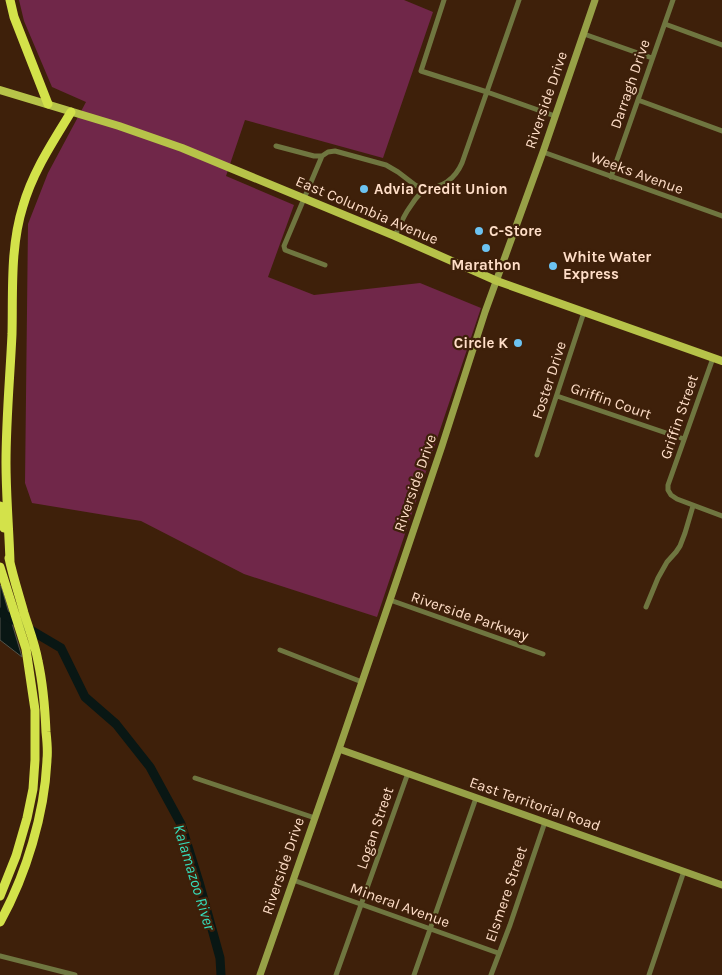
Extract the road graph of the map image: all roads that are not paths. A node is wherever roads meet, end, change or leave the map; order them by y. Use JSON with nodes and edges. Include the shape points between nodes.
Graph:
{"nodes":[{"id":1,"x":10,"y":0,"type":"edge"},
{"id":2,"x":444,"y":0,"type":"edge"},
{"id":3,"x":519,"y":0,"type":"edge"},
{"id":4,"x":595,"y":0,"type":"edge"},
{"id":5,"x":673,"y":0,"type":"edge"},
{"id":6,"x":665,"y":24,"type":"junction"},
{"id":7,"x":584,"y":34,"type":"junction"},
{"id":8,"x":722,"y":45,"type":"edge"},
{"id":9,"x":652,"y":58,"type":"junction"},
{"id":10,"x":0,"y":90,"type":"edge"},
{"id":11,"x":487,"y":92,"type":"junction"},
{"id":12,"x":638,"y":100,"type":"junction"},
{"id":13,"x":48,"y":104,"type":"junction"},
{"id":14,"x":71,"y":112,"type":"junction"},
{"id":15,"x":555,"y":116,"type":"junction"},
{"id":16,"x":722,"y":131,"type":"edge"},
{"id":17,"x":276,"y":146,"type":"dead end"},
{"id":18,"x":543,"y":152,"type":"junction"},
{"id":19,"x":322,"y":156,"type":"junction"},
{"id":20,"x":611,"y":177,"type":"junction"},
{"id":21,"x":424,"y":189,"type":"junction"},
{"id":22,"x":304,"y":198,"type":"junction"},
{"id":23,"x":722,"y":216,"type":"edge"},
{"id":24,"x":395,"y":236,"type":"junction"},
{"id":25,"x":325,"y":265,"type":"dead end"},
{"id":26,"x":497,"y":280,"type":"junction"},
{"id":27,"x":584,"y":312,"type":"junction"},
{"id":28,"x":712,"y":358,"type":"junction"},
{"id":29,"x":722,"y":361,"type":"edge"},
{"id":30,"x":557,"y":396,"type":"junction"},
{"id":31,"x":684,"y":439,"type":"junction"},
{"id":32,"x":537,"y":455,"type":"dead end"},
{"id":33,"x":0,"y":506,"type":"edge"},
{"id":34,"x":693,"y":506,"type":"junction"},
{"id":35,"x":722,"y":516,"type":"edge"},
{"id":36,"x":10,"y":562,"type":"junction"},
{"id":37,"x":0,"y":567,"type":"edge"},
{"id":38,"x":390,"y":600,"type":"junction"},
{"id":39,"x":646,"y":607,"type":"dead end"},
{"id":40,"x":280,"y":650,"type":"dead end"},
{"id":41,"x":542,"y":654,"type":"dead end"},
{"id":42,"x":362,"y":682,"type":"junction"},
{"id":43,"x":340,"y":749,"type":"junction"},
{"id":44,"x":408,"y":773,"type":"junction"},
{"id":45,"x":194,"y":778,"type":"dead end"},
{"id":46,"x":476,"y":798,"type":"junction"},
{"id":47,"x":315,"y":818,"type":"junction"},
{"id":48,"x":545,"y":822,"type":"junction"},
{"id":49,"x":684,"y":871,"type":"junction"},
{"id":50,"x":293,"y":880,"type":"junction"},
{"id":51,"x":722,"y":884,"type":"edge"},
{"id":52,"x":0,"y":896,"type":"edge"},
{"id":53,"x":361,"y":904,"type":"junction"},
{"id":54,"x":0,"y":922,"type":"edge"},
{"id":55,"x":430,"y":929,"type":"junction"},
{"id":56,"x":498,"y":953,"type":"junction"},
{"id":57,"x":0,"y":956,"type":"edge"},
{"id":58,"x":75,"y":975,"type":"edge"},
{"id":59,"x":260,"y":975,"type":"edge"},
{"id":60,"x":336,"y":975,"type":"edge"},
{"id":61,"x":414,"y":975,"type":"edge"},
{"id":62,"x":491,"y":975,"type":"edge"},
{"id":63,"x":649,"y":975,"type":"edge"}],
"edges":[{"from":1,"to":13,"type":"highway"},
{"from":2,"to":11,"type":"street","via":[[421,71]]},
{"from":3,"to":11,"type":"street"},
{"from":4,"to":7,"type":"street","name":"Riverside Drive"},
{"from":5,"to":6,"type":"street","name":"Darragh Drive"},
{"from":6,"to":8,"type":"street"},
{"from":6,"to":9,"type":"street","name":"Darragh Drive"},
{"from":7,"to":9,"type":"street"},
{"from":7,"to":15,"type":"street","name":"Riverside Drive"},
{"from":9,"to":12,"type":"street","name":"Darragh Drive"},
{"from":10,"to":13,"type":"main road","name":"East Columbia Avenue"},
{"from":11,"to":15,"type":"street"},
{"from":11,"to":21,"type":"street","via":[[457,173],[449,181]]},
{"from":12,"to":16,"type":"street"},
{"from":12,"to":20,"type":"street","name":"Darragh Drive"},
{"from":13,"to":14,"type":"main road","name":"East Columbia Avenue"},
{"from":14,"to":22,"type":"main road","name":"East Columbia Avenue","via":[[182,148]]},
{"from":14,"to":36,"type":"highway","via":[[30,185],[15,247],[6,464]]},
{"from":15,"to":18,"type":"street","name":"Riverside Drive"},
{"from":17,"to":19,"type":"street"},
{"from":18,"to":20,"type":"street","name":"Weeks Avenue"},
{"from":18,"to":26,"type":"street","name":"Riverside Drive"},
{"from":19,"to":21,"type":"street","via":[[335,151],[386,165]]},
{"from":19,"to":22,"type":"street"},
{"from":20,"to":23,"type":"street","name":"Weeks Avenue"},
{"from":21,"to":24,"type":"street","via":[[406,212]]},
{"from":22,"to":24,"type":"main road","name":"East Columbia Avenue"},
{"from":22,"to":25,"type":"street","via":[[285,250]]},
{"from":24,"to":26,"type":"main road","name":"East Columbia Avenue"},
{"from":26,"to":27,"type":"main road","name":"East Columbia Avenue"},
{"from":26,"to":38,"type":"street","name":"Riverside Drive"},
{"from":27,"to":28,"type":"main road","name":"East Columbia Avenue"},
{"from":27,"to":30,"type":"street","name":"Foster Drive"},
{"from":28,"to":29,"type":"main road","name":"East Columbia Avenue"},
{"from":28,"to":31,"type":"street","name":"Griffin Street"},
{"from":30,"to":31,"type":"street","name":"Griffin Court"},
{"from":30,"to":32,"type":"street","name":"Foster Drive"},
{"from":31,"to":34,"type":"street","name":"Griffin Street","via":[[668,490],[677,499]]},
{"from":33,"to":36,"type":"highway"},
{"from":34,"to":35,"type":"street"},
{"from":34,"to":39,"type":"street","via":[[680,546],[658,578]]},
{"from":36,"to":54,"type":"highway","via":[[38,660],[48,758],[45,787],[26,864]]},
{"from":37,"to":52,"type":"highway","via":[[23,640],[35,710],[33,789],[16,856]]},
{"from":38,"to":41,"type":"street","name":"Riverside Parkway"},
{"from":38,"to":42,"type":"street","name":"Riverside Drive"},
{"from":40,"to":42,"type":"street"},
{"from":42,"to":43,"type":"street","name":"Riverside Drive"},
{"from":43,"to":44,"type":"street","name":"East Territorial Road"},
{"from":43,"to":47,"type":"street","name":"Riverside Drive"},
{"from":44,"to":46,"type":"street","name":"East Territorial Road"},
{"from":44,"to":53,"type":"street","name":"Logan Street"},
{"from":45,"to":47,"type":"street"},
{"from":46,"to":48,"type":"street","name":"East Territorial Road"},
{"from":46,"to":55,"type":"street"},
{"from":47,"to":50,"type":"street","name":"Riverside Drive"},
{"from":48,"to":49,"type":"street","name":"East Territorial Road"},
{"from":48,"to":56,"type":"street","name":"Elsmere Street"},
{"from":49,"to":51,"type":"street","name":"East Territorial Road"},
{"from":49,"to":63,"type":"street"},
{"from":50,"to":53,"type":"street","name":"Mineral Avenue"},
{"from":50,"to":59,"type":"street","name":"Riverside Drive"},
{"from":53,"to":55,"type":"street","name":"Mineral Avenue"},
{"from":53,"to":60,"type":"street","name":"Logan Street"},
{"from":55,"to":56,"type":"street","name":"Mineral Avenue"},
{"from":55,"to":61,"type":"street"},
{"from":56,"to":62,"type":"street","name":"Elsmere Street"},
{"from":57,"to":58,"type":"street"}]}
